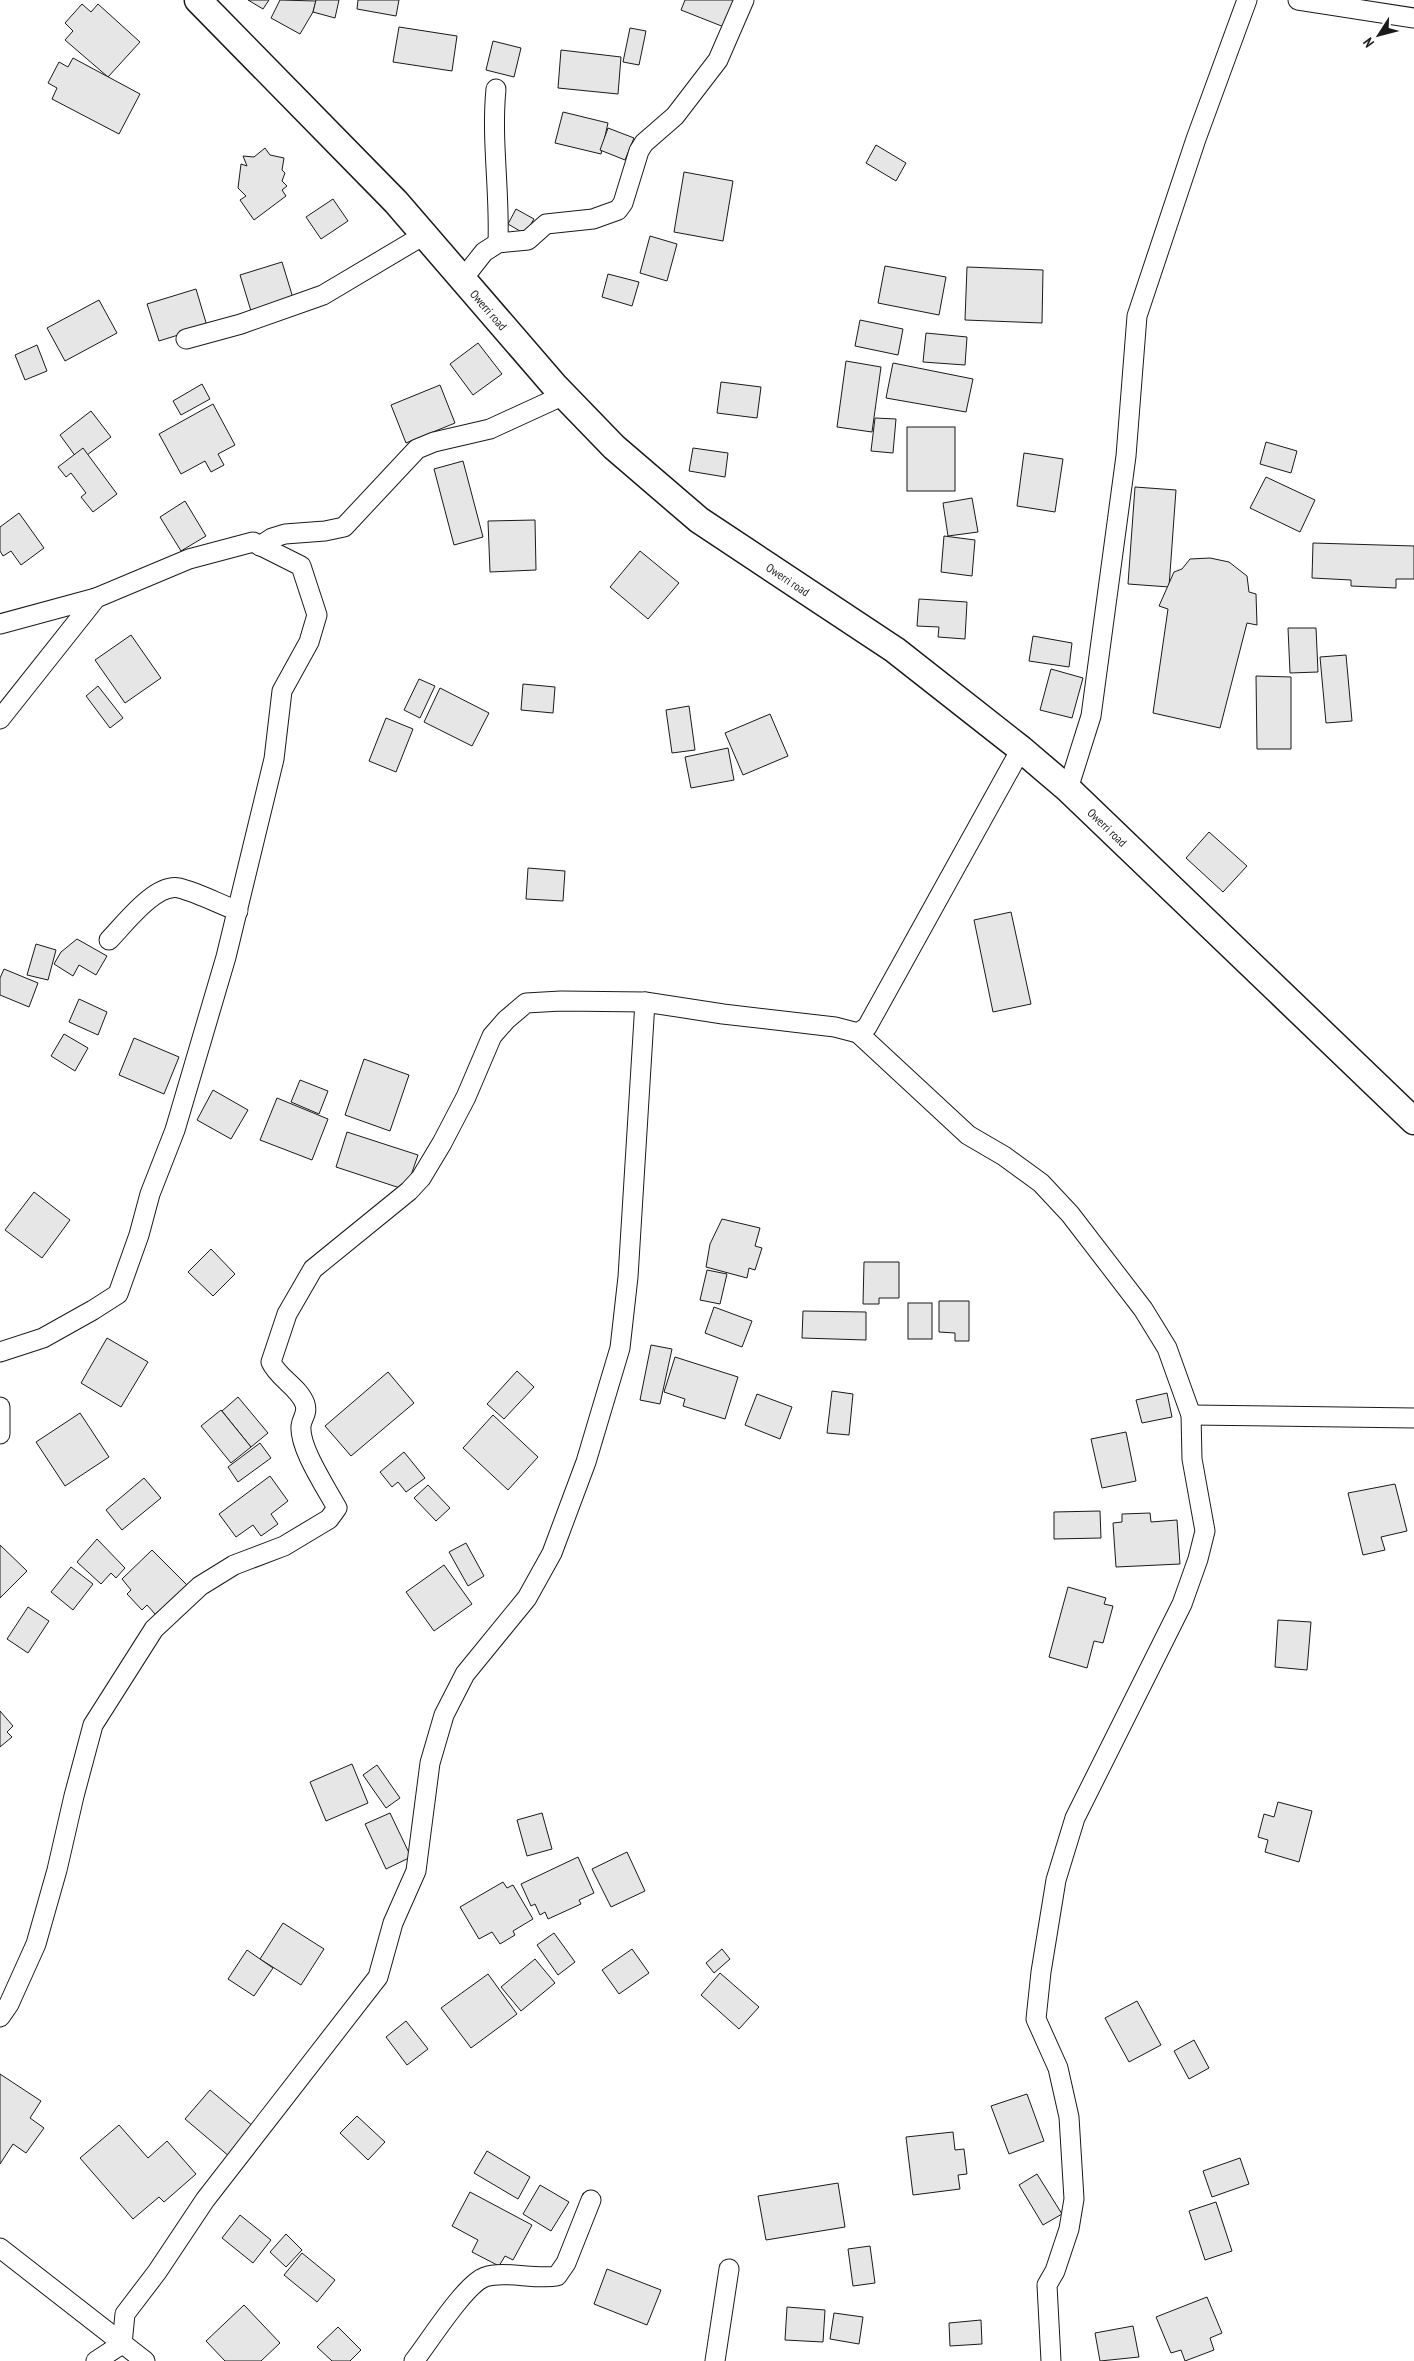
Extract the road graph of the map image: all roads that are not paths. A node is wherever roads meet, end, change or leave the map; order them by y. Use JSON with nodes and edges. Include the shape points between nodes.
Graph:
{"nodes":[{"id":1,"x":198,"y":0,"type":"edge"},
{"id":2,"x":744,"y":0,"type":"edge"},
{"id":3,"x":1247,"y":0,"type":"edge"},
{"id":4,"x":1298,"y":0,"type":"edge"},
{"id":5,"x":1414,"y":18,"type":"edge"},
{"id":6,"x":496,"y":89,"type":"dead end"},
{"id":7,"x":424,"y":235,"type":"junction"},
{"id":8,"x":498,"y":243,"type":"junction"},
{"id":9,"x":462,"y":280,"type":"junction"},
{"id":10,"x":186,"y":340,"type":"dead end"},
{"id":11,"x":564,"y":395,"type":"junction"},
{"id":12,"x":260,"y":546,"type":"junction"},
{"id":13,"x":96,"y":598,"type":"junction"},
{"id":14,"x":0,"y":624,"type":"edge"},
{"id":15,"x":0,"y":718,"type":"edge"},
{"id":16,"x":1021,"y":748,"type":"junction"},
{"id":17,"x":1068,"y":788,"type":"junction"},
{"id":18,"x":238,"y":911,"type":"junction"},
{"id":19,"x":109,"y":940,"type":"dead end"},
{"id":20,"x":645,"y":1002,"type":"junction"},
{"id":21,"x":858,"y":1034,"type":"junction"},
{"id":22,"x":1414,"y":1121,"type":"edge"},
{"id":23,"x":0,"y":1352,"type":"edge"},
{"id":24,"x":0,"y":1407,"type":"edge"},
{"id":25,"x":1191,"y":1415,"type":"junction"},
{"id":26,"x":1414,"y":1418,"type":"edge"},
{"id":27,"x":0,"y":1434,"type":"edge"},
{"id":28,"x":0,"y":2017,"type":"edge"},
{"id":29,"x":591,"y":2200,"type":"dead end"},
{"id":30,"x":0,"y":2248,"type":"edge"},
{"id":31,"x":730,"y":2269,"type":"dead end"},
{"id":32,"x":122,"y":2344,"type":"junction"},
{"id":33,"x":96,"y":2361,"type":"edge"},
{"id":34,"x":145,"y":2361,"type":"edge"},
{"id":35,"x":414,"y":2361,"type":"edge"},
{"id":36,"x":715,"y":2361,"type":"edge"},
{"id":37,"x":1051,"y":2361,"type":"edge"}],
"edges":[{"from":1,"to":7,"type":"main road","name":"Owerri road","via":[[396,202]]},
{"from":2,"to":8,"type":"street","via":[[718,60],[675,116],[639,151],[618,210],[593,219],[546,224],[528,240]]},
{"from":3,"to":17,"type":"street","via":[[1137,316],[1126,456],[1091,716]]},
{"from":4,"to":5,"type":"street"},
{"from":6,"to":8,"type":"street","via":[[493,119]]},
{"from":7,"to":9,"type":"main road","name":"Owerri road"},
{"from":7,"to":10,"type":"street","via":[[322,295]]},
{"from":8,"to":9,"type":"street","via":[[484,252]]},
{"from":9,"to":11,"type":"main road","name":"Owerri road"},
{"from":11,"to":12,"type":"street","via":[[490,429],[417,449],[344,527],[285,534]]},
{"from":11,"to":16,"type":"main road","name":"Owerri road","via":[[614,448],[699,520],[895,650]]},
{"from":12,"to":13,"type":"street","via":[[252,542],[189,560]]},
{"from":12,"to":18,"type":"street","via":[[300,566],[317,615],[310,642],[282,691],[274,759]]},
{"from":13,"to":14,"type":"street"},
{"from":13,"to":15,"type":"street"},
{"from":16,"to":17,"type":"main road","name":"Owerri road"},
{"from":16,"to":21,"type":"street","via":[[867,1027]]},
{"from":17,"to":22,"type":"main road","name":"Owerri road"},
{"from":18,"to":19,"type":"street","via":[[177,888],[162,891],[145,902]]},
{"from":18,"to":23,"type":"street","via":[[176,1130],[150,1194],[118,1294],[42,1338]]},
{"from":20,"to":21,"type":"street","via":[[835,1027]]},
{"from":20,"to":28,"type":"street","via":[[526,1003],[492,1036],[466,1097],[421,1178],[313,1269],[287,1314],[271,1362],[274,1370],[304,1402],[307,1412],[301,1427],[309,1456],[338,1508],[329,1519],[284,1546],[234,1565],[200,1586],[154,1629],[94,1725],[36,1944]]},
{"from":20,"to":32,"type":"street","via":[[628,1277],[620,1348],[586,1462],[552,1553],[527,1598],[465,1674],[444,1715],[430,1763],[416,1871],[393,1923],[378,1977],[205,2200],[125,2314]]},
{"from":21,"to":25,"type":"street","via":[[968,1136],[1004,1156],[1041,1183],[1070,1214],[1143,1309],[1167,1348]]},
{"from":24,"to":27,"type":"street"},
{"from":25,"to":26,"type":"street"},
{"from":25,"to":37,"type":"street","via":[[1192,1459],[1205,1530],[1198,1559],[1182,1604],[1075,1818],[1056,1880],[1040,1972],[1036,2019],[1058,2068],[1069,2117],[1074,2199],[1069,2229],[1047,2285]]},
{"from":29,"to":35,"type":"street","via":[[566,2263],[557,2276],[542,2279],[503,2275],[485,2277],[461,2297]]},
{"from":30,"to":32,"type":"street"},
{"from":31,"to":36,"type":"street"},
{"from":32,"to":33,"type":"street"},
{"from":32,"to":34,"type":"street"}]}
